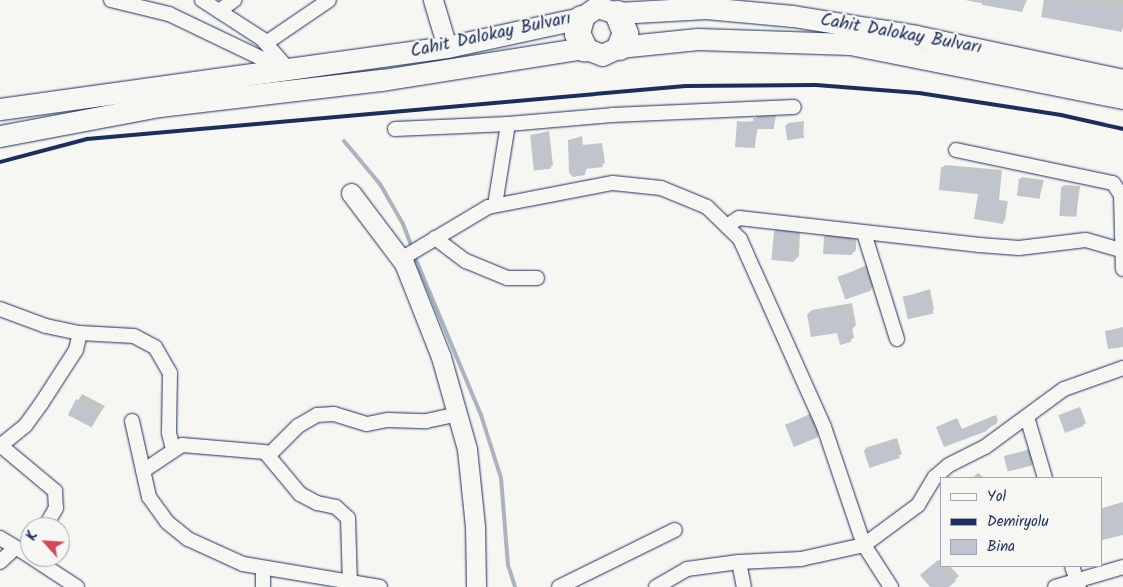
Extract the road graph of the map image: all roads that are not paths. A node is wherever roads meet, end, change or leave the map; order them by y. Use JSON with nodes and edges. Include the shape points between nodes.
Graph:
{"nodes":[{"id":1,"x":111,"y":0,"type":"edge"},
{"id":2,"x":159,"y":0,"type":"edge"},
{"id":3,"x":202,"y":0,"type":"edge"},
{"id":4,"x":234,"y":0,"type":"edge"},
{"id":5,"x":329,"y":0,"type":"edge"},
{"id":6,"x":433,"y":0,"type":"edge"},
{"id":7,"x":617,"y":6,"type":"edge"},
{"id":8,"x":584,"y":9,"type":"edge"},
{"id":9,"x":219,"y":11,"type":"junction"},
{"id":10,"x":168,"y":14,"type":"junction"},
{"id":11,"x":266,"y":43,"type":"junction"},
{"id":12,"x":447,"y":47,"type":"junction"},
{"id":13,"x":618,"y":47,"type":"junction"},
{"id":14,"x":584,"y":48,"type":"junction"},
{"id":15,"x":290,"y":71,"type":"junction"},
{"id":16,"x":1123,"y":80,"type":"edge"},
{"id":17,"x":1123,"y":98,"type":"edge"},
{"id":18,"x":0,"y":100,"type":"edge"},
{"id":19,"x":54,"y":101,"type":"junction"},
{"id":20,"x":794,"y":108,"type":"dead end"},
{"id":21,"x":0,"y":109,"type":"edge"},
{"id":22,"x":508,"y":124,"type":"junction"},
{"id":23,"x":395,"y":129,"type":"dead end"},
{"id":24,"x":0,"y":136,"type":"edge"},
{"id":25,"x":956,"y":150,"type":"dead end"},
{"id":26,"x":351,"y":193,"type":"dead end"},
{"id":27,"x":495,"y":205,"type":"junction"},
{"id":28,"x":727,"y":226,"type":"junction"},
{"id":29,"x":864,"y":233,"type":"junction"},
{"id":30,"x":435,"y":238,"type":"junction"},
{"id":31,"x":1121,"y":250,"type":"junction"},
{"id":32,"x":411,"y":254,"type":"junction"},
{"id":33,"x":1123,"y":268,"type":"edge"},
{"id":34,"x":537,"y":278,"type":"dead end"},
{"id":35,"x":0,"y":309,"type":"edge"},
{"id":36,"x":80,"y":333,"type":"junction"},
{"id":37,"x":897,"y":339,"type":"dead end"},
{"id":38,"x":1123,"y":368,"type":"edge"},
{"id":39,"x":458,"y":414,"type":"junction"},
{"id":40,"x":1026,"y":417,"type":"junction"},
{"id":41,"x":132,"y":421,"type":"dead end"},
{"id":42,"x":0,"y":446,"type":"edge"},
{"id":43,"x":172,"y":449,"type":"junction"},
{"id":44,"x":269,"y":455,"type":"junction"},
{"id":45,"x":143,"y":471,"type":"junction"},
{"id":46,"x":1045,"y":477,"type":"edge"},
{"id":47,"x":51,"y":517,"type":"edge"},
{"id":48,"x":675,"y":530,"type":"dead end"},
{"id":49,"x":0,"y":538,"type":"edge"},
{"id":50,"x":864,"y":545,"type":"junction"},
{"id":51,"x":20,"y":549,"type":"edge"},
{"id":52,"x":20,"y":555,"type":"edge"},
{"id":53,"x":0,"y":562,"type":"edge"},
{"id":54,"x":739,"y":562,"type":"junction"},
{"id":55,"x":48,"y":567,"type":"edge"},
{"id":56,"x":1072,"y":567,"type":"edge"},
{"id":57,"x":1123,"y":567,"type":"edge"},
{"id":58,"x":263,"y":568,"type":"junction"},
{"id":59,"x":350,"y":584,"type":"edge"},
{"id":60,"x":1078,"y":584,"type":"edge"},
{"id":61,"x":77,"y":587,"type":"edge"},
{"id":62,"x":263,"y":587,"type":"edge"},
{"id":63,"x":380,"y":587,"type":"edge"},
{"id":64,"x":476,"y":587,"type":"edge"},
{"id":65,"x":559,"y":587,"type":"edge"},
{"id":66,"x":656,"y":587,"type":"edge"},
{"id":67,"x":744,"y":587,"type":"edge"},
{"id":68,"x":891,"y":587,"type":"edge"},
{"id":69,"x":1055,"y":587,"type":"edge"}],
"edges":[{"from":1,"to":10,"type":"street"},
{"from":2,"to":10,"type":"street"},
{"from":3,"to":9,"type":"street"},
{"from":4,"to":9,"type":"street"},
{"from":5,"to":11,"type":"street"},
{"from":6,"to":12,"type":"street"},
{"from":7,"to":8,"type":"main road","name":"Cahit Dalokay Bulvarı"},
{"from":7,"to":13,"type":"highway","via":[[625,33]]},
{"from":7,"to":16,"type":"main road","name":"Cahit Dalokay Bulvarı","via":[[706,8],[793,16],[916,36]]},
{"from":8,"to":12,"type":"main road","name":"Cahit Dalokay Bulvarı"},
{"from":8,"to":14,"type":"highway","via":[[577,33]]},
{"from":9,"to":11,"type":"street"},
{"from":10,"to":15,"type":"street"},
{"from":11,"to":15,"type":"street"},
{"from":12,"to":15,"type":"main road","name":"Cahit Dalokay Bulvarı"},
{"from":13,"to":14,"type":"main road","name":"Cahit Dalokay Bulvarı","via":[[602,55]]},
{"from":13,"to":17,"type":"main road","name":"Cahit Dalokay Bulvarı","via":[[698,39],[850,44]]},
{"from":14,"to":24,"type":"main road","name":"Cahit Dalokay Bulvarı","via":[[382,80],[159,106]]},
{"from":15,"to":19,"type":"main road","name":"Cahit Dalokay Bulvarı"},
{"from":18,"to":19,"type":"street"},
{"from":19,"to":21,"type":"main road","name":"Cahit Dalokay Bulvarı"},
{"from":20,"to":22,"type":"street","via":[[612,115]]},
{"from":22,"to":23,"type":"street"},
{"from":22,"to":27,"type":"street"},
{"from":25,"to":31,"type":"street","via":[[1113,183],[1121,195]]},
{"from":26,"to":32,"type":"street"},
{"from":27,"to":28,"type":"street","via":[[614,183],[661,188],[707,206]]},
{"from":27,"to":30,"type":"street"},
{"from":28,"to":29,"type":"street","via":[[739,218]]},
{"from":28,"to":50,"type":"street","via":[[740,239],[824,427]]},
{"from":29,"to":31,"type":"street","via":[[1019,248],[1086,240]]},
{"from":29,"to":37,"type":"street"},
{"from":30,"to":32,"type":"street"},
{"from":30,"to":34,"type":"street","via":[[466,261],[507,278]]},
{"from":31,"to":33,"type":"street"},
{"from":32,"to":39,"type":"street"},
{"from":35,"to":36,"type":"street","via":[[46,326]]},
{"from":36,"to":42,"type":"street","via":[[76,350],[41,404],[24,426]]},
{"from":36,"to":43,"type":"street","via":[[134,336],[149,342],[161,353],[170,373],[169,433]]},
{"from":38,"to":40,"type":"street","via":[[1064,389]]},
{"from":39,"to":44,"type":"street","via":[[426,421],[388,420],[367,424],[334,414],[317,415],[298,426]]},
{"from":39,"to":64,"type":"street","via":[[472,492]]},
{"from":40,"to":46,"type":"street"},
{"from":40,"to":50,"type":"street","via":[[986,447],[943,469],[918,505]]},
{"from":41,"to":45,"type":"street"},
{"from":42,"to":47,"type":"street","via":[[55,492],[56,508]]},
{"from":43,"to":44,"type":"street","via":[[182,445],[256,450]]},
{"from":43,"to":45,"type":"street"},
{"from":44,"to":59,"type":"street","via":[[300,494],[317,503],[336,507],[348,518]]},
{"from":45,"to":58,"type":"street","via":[[149,497],[167,522],[188,539],[243,564]]},
{"from":48,"to":65,"type":"street"},
{"from":49,"to":51,"type":"street"},
{"from":50,"to":54,"type":"street","via":[[801,559]]},
{"from":50,"to":68,"type":"street"},
{"from":52,"to":53,"type":"street"},
{"from":54,"to":66,"type":"street","via":[[686,569]]},
{"from":54,"to":67,"type":"street"},
{"from":55,"to":61,"type":"street"},
{"from":56,"to":60,"type":"street"},
{"from":57,"to":60,"type":"street"},
{"from":58,"to":59,"type":"street"},
{"from":58,"to":62,"type":"street"},
{"from":59,"to":63,"type":"street"},
{"from":60,"to":69,"type":"street"}]}
